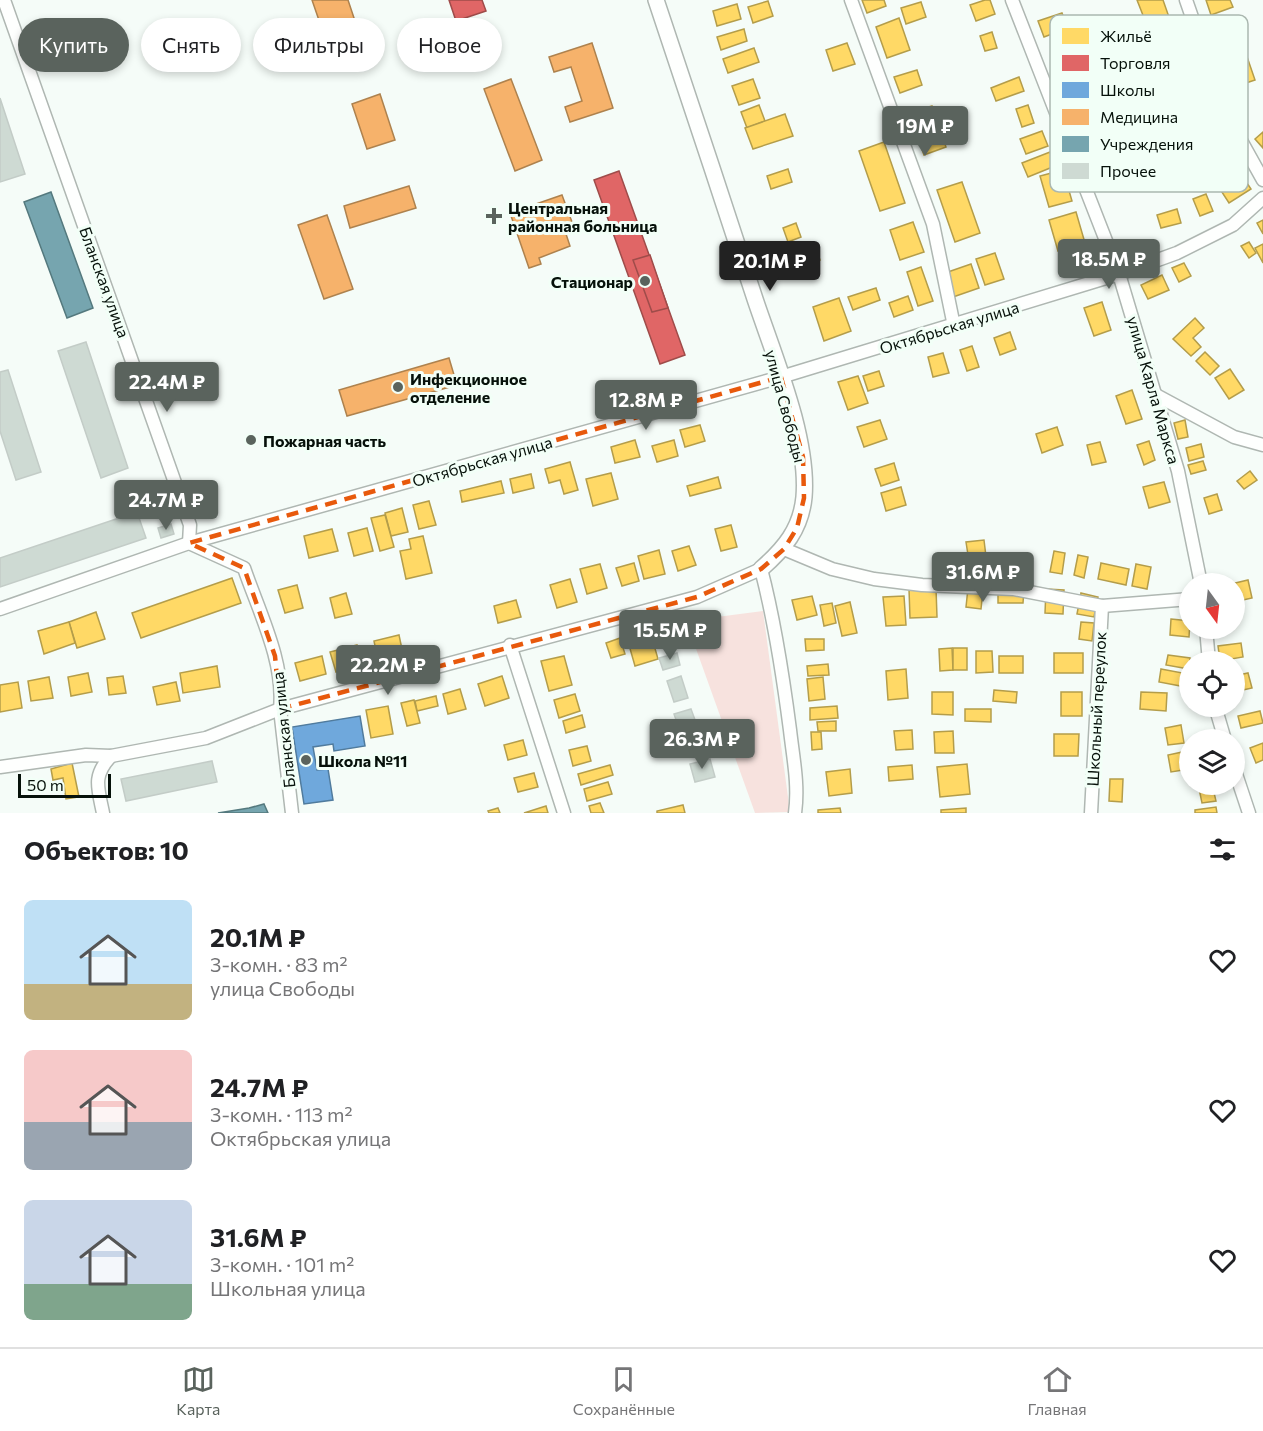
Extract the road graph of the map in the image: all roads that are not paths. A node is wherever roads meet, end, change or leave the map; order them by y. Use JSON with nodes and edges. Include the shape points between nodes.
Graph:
{"nodes":[{"id":1,"x":3,"y":0,"type":"edge"},
{"id":2,"x":656,"y":0,"type":"edge"},
{"id":3,"x":851,"y":0,"type":"edge"},
{"id":4,"x":1012,"y":0,"type":"edge"},
{"id":5,"x":1186,"y":0,"type":"edge"},
{"id":6,"x":1191,"y":15,"type":"edge"},
{"id":7,"x":1050,"y":97,"type":"edge"},
{"id":8,"x":1248,"y":153,"type":"edge"},
{"id":9,"x":1263,"y":180,"type":"edge"},
{"id":10,"x":1087,"y":192,"type":"edge"},
{"id":11,"x":1263,"y":198,"type":"edge"},
{"id":12,"x":1119,"y":274,"type":"junction"},
{"id":13,"x":954,"y":326,"type":"junction"},
{"id":14,"x":781,"y":377,"type":"junction"},
{"id":15,"x":1156,"y":395,"type":"junction"},
{"id":16,"x":1263,"y":445,"type":"edge"},
{"id":17,"x":189,"y":543,"type":"junction"},
{"id":18,"x":784,"y":549,"type":"junction"},
{"id":19,"x":761,"y":569,"type":"junction"},
{"id":20,"x":1199,"y":573,"type":"edge"},
{"id":21,"x":1179,"y":600,"type":"edge"},
{"id":22,"x":1102,"y":606,"type":"junction"},
{"id":23,"x":0,"y":609,"type":"edge"},
{"id":24,"x":510,"y":645,"type":"junction"},
{"id":25,"x":280,"y":709,"type":"junction"},
{"id":26,"x":111,"y":756,"type":"junction"},
{"id":27,"x":0,"y":767,"type":"edge"},
{"id":28,"x":1243,"y":795,"type":"edge"},
{"id":29,"x":103,"y":813,"type":"edge"},
{"id":30,"x":292,"y":813,"type":"edge"},
{"id":31,"x":564,"y":813,"type":"edge"},
{"id":32,"x":795,"y":813,"type":"edge"},
{"id":33,"x":1091,"y":813,"type":"edge"},
{"id":34,"x":1249,"y":813,"type":"edge"}],
"edges":[{"from":1,"to":17,"type":"street","name":"Бланская улица","via":[[190,525]]},
{"from":2,"to":14,"type":"street","name":"улица Свободы"},
{"from":3,"to":13,"type":"street","via":[[933,224]]},
{"from":4,"to":7,"type":"street","name":"улица Карла Маркса"},
{"from":5,"to":6,"type":"street"},
{"from":8,"to":9,"type":"street"},
{"from":10,"to":12,"type":"street","name":"улица Карла Маркса"},
{"from":11,"to":12,"type":"street","name":"Октябрьская улица","via":[[1233,225],[1177,253]]},
{"from":12,"to":13,"type":"street","name":"Октябрьская улица"},
{"from":12,"to":15,"type":"street","name":"улица Карла Маркса"},
{"from":13,"to":14,"type":"street","name":"Октябрьская улица"},
{"from":14,"to":17,"type":"street","name":"Октябрьская улица"},
{"from":14,"to":18,"type":"street","name":"улица Свободы","via":[[803,457],[804,498],[797,528]]},
{"from":15,"to":16,"type":"street","via":[[1234,437]]},
{"from":15,"to":20,"type":"street","name":"улица Карла Маркса","via":[[1178,471]]},
{"from":17,"to":23,"type":"street","name":"Октябрьская улица"},
{"from":17,"to":25,"type":"street","name":"Бланская улица","via":[[244,568],[275,657],[282,693]]},
{"from":18,"to":19,"type":"street","name":"улица Свободы"},
{"from":18,"to":22,"type":"street","via":[[832,569],[874,579],[1014,589]]},
{"from":19,"to":24,"type":"street","via":[[697,597]]},
{"from":19,"to":32,"type":"street","via":[[783,679],[795,771]]},
{"from":21,"to":22,"type":"street"},
{"from":22,"to":33,"type":"street","name":"Школьный переулок"},
{"from":24,"to":25,"type":"street"},
{"from":24,"to":31,"type":"street"},
{"from":25,"to":26,"type":"street","via":[[206,738]]},
{"from":25,"to":30,"type":"street","name":"Бланская улица"},
{"from":26,"to":27,"type":"street","via":[[86,755]]},
{"from":26,"to":29,"type":"street","via":[[100,768],[97,783]]},
{"from":28,"to":34,"type":"street"}]}
